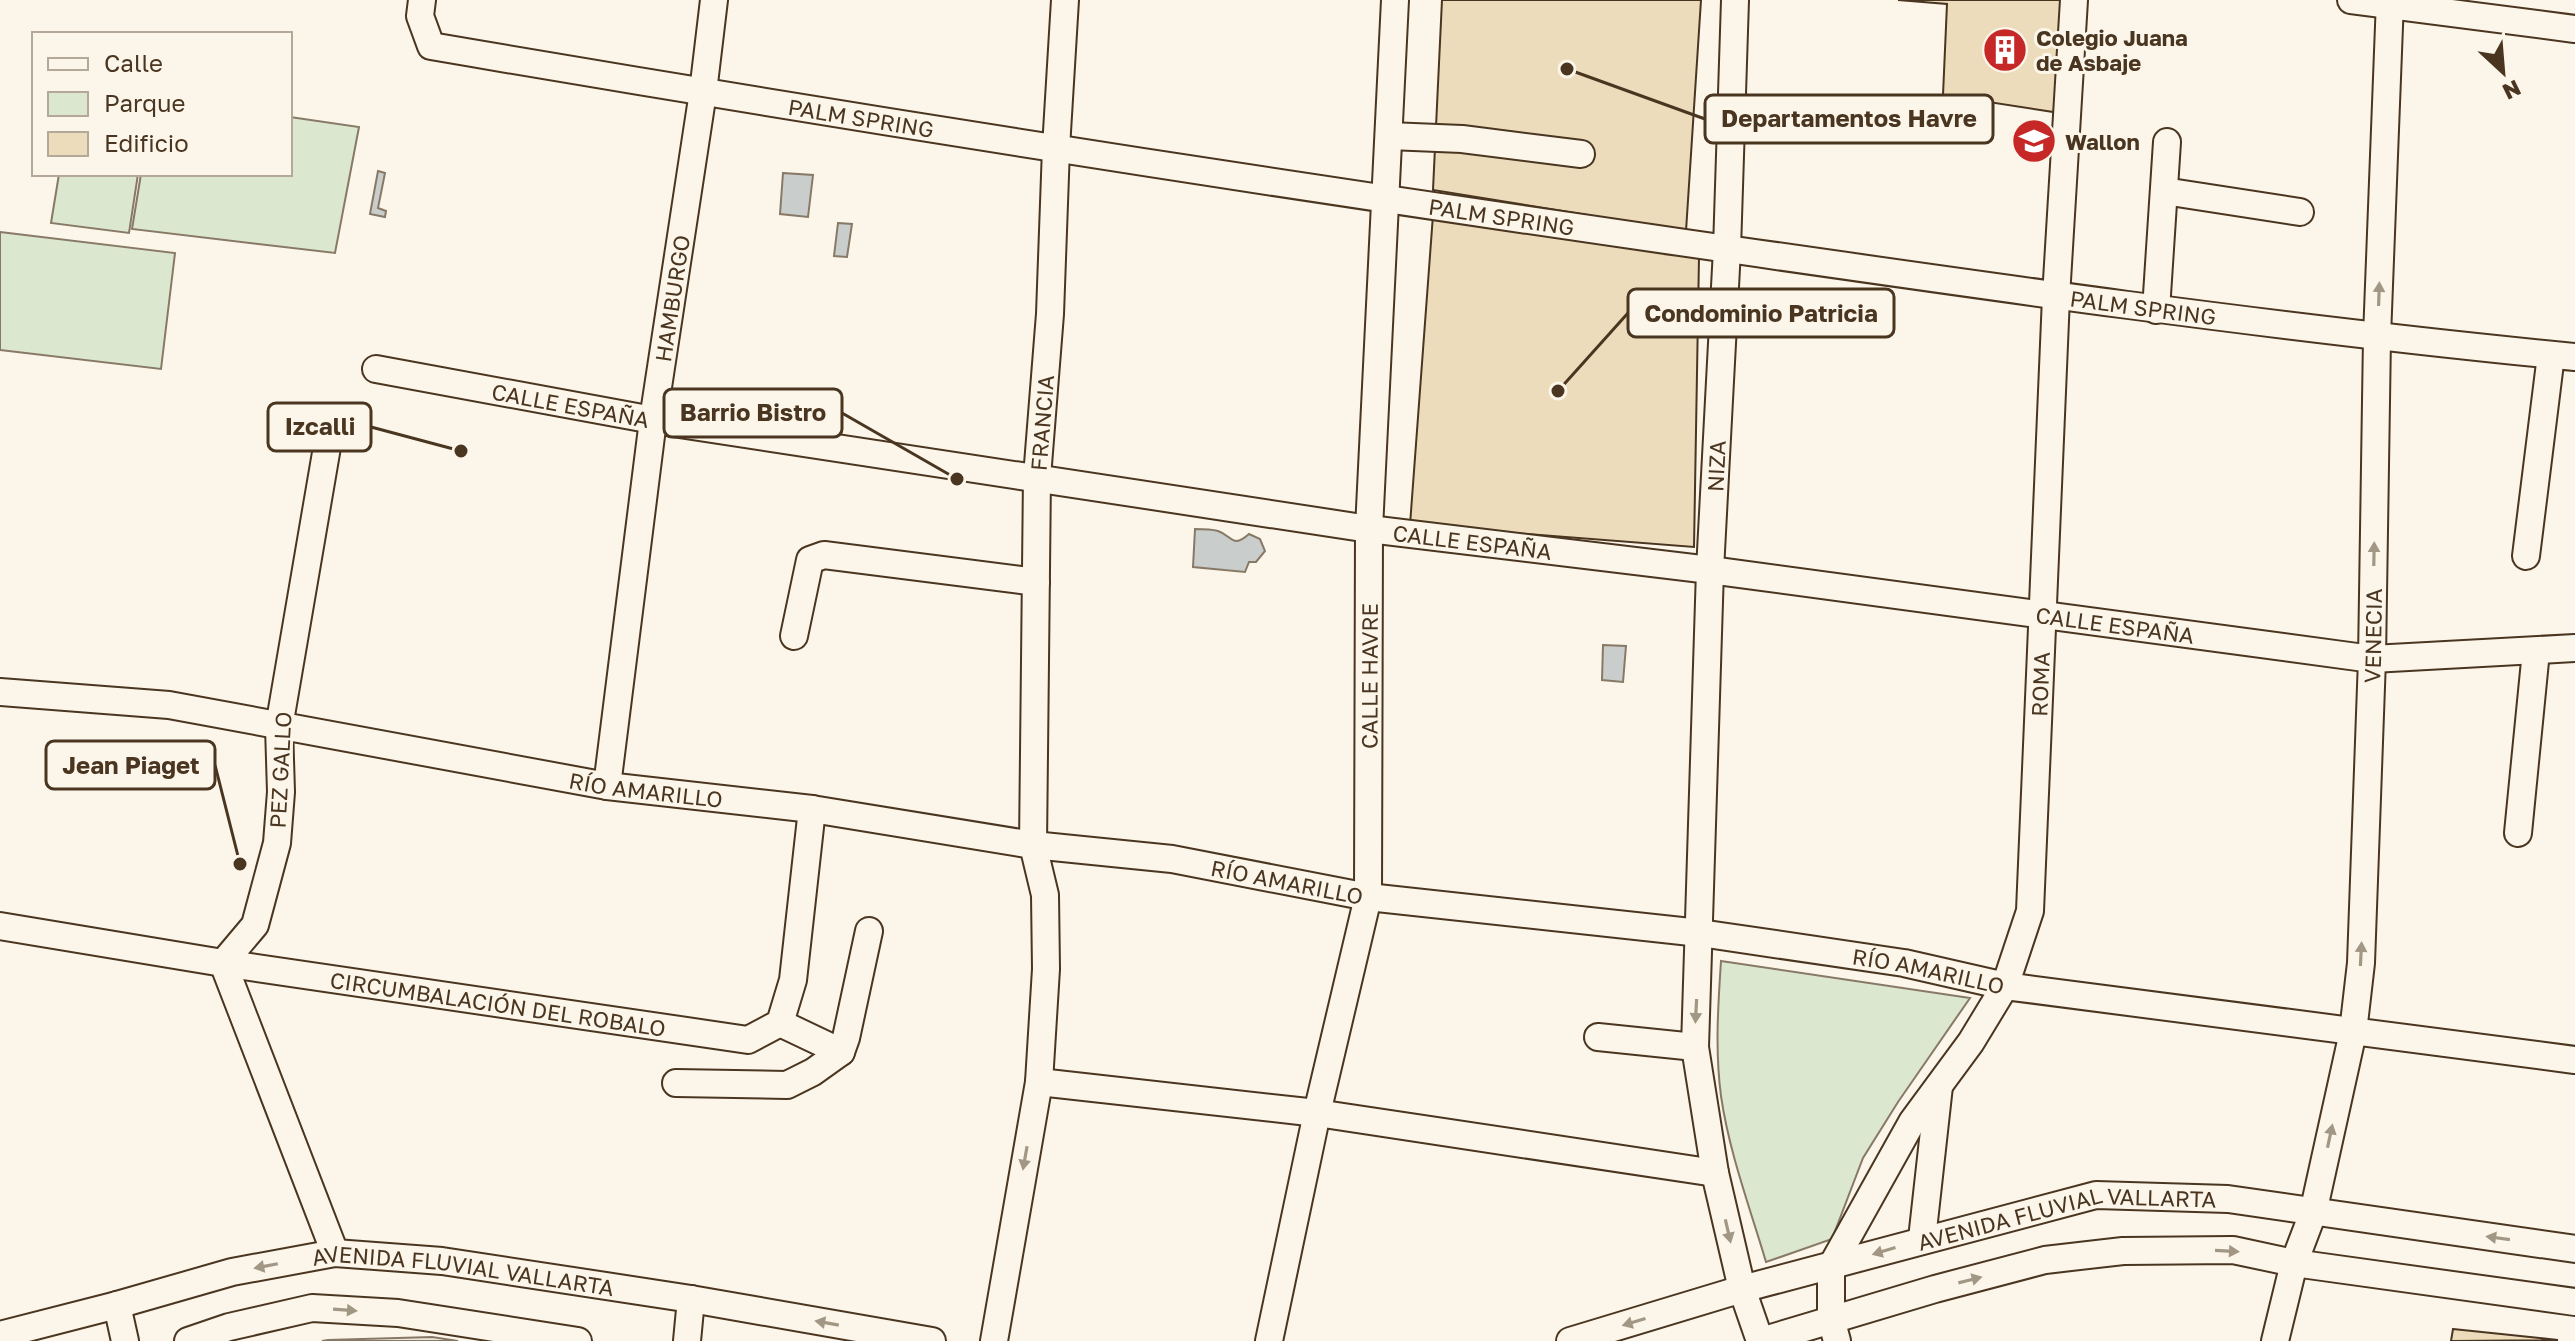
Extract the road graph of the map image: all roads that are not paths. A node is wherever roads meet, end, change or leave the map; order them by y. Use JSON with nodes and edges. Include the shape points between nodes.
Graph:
{"nodes":[{"id":1,"x":422,"y":0,"type":"edge"},
{"id":2,"x":714,"y":0,"type":"edge"},
{"id":3,"x":1065,"y":0,"type":"edge"},
{"id":4,"x":1395,"y":0,"type":"edge"},
{"id":5,"x":1735,"y":0,"type":"edge"},
{"id":6,"x":2074,"y":0,"type":"edge"},
{"id":7,"x":2351,"y":0,"type":"edge"},
{"id":8,"x":2389,"y":2,"type":"edge"},
{"id":9,"x":2575,"y":29,"type":"edge"},
{"id":10,"x":703,"y":92,"type":"junction"},
{"id":11,"x":1389,"y":136,"type":"junction"},
{"id":12,"x":2167,"y":142,"type":"dead end"},
{"id":13,"x":1056,"y":148,"type":"junction"},
{"id":14,"x":1581,"y":154,"type":"dead end"},
{"id":15,"x":2164,"y":191,"type":"junction"},
{"id":16,"x":1386,"y":200,"type":"junction"},
{"id":17,"x":2300,"y":212,"type":"dead end"},
{"id":18,"x":1727,"y":249,"type":"junction"},
{"id":19,"x":2056,"y":297,"type":"junction"},
{"id":20,"x":2156,"y":310,"type":"junction"},
{"id":21,"x":2377,"y":337,"type":"junction"},
{"id":22,"x":2563,"y":356,"type":"edge"},
{"id":23,"x":376,"y":369,"type":"dead end"},
{"id":24,"x":653,"y":420,"type":"junction"},
{"id":25,"x":327,"y":447,"type":"dead end"},
{"id":26,"x":1037,"y":477,"type":"junction"},
{"id":27,"x":1369,"y":529,"type":"junction"},
{"id":28,"x":2526,"y":556,"type":"dead end"},
{"id":29,"x":1710,"y":570,"type":"junction"},
{"id":30,"x":1036,"y":582,"type":"junction"},
{"id":31,"x":2043,"y":615,"type":"junction"},
{"id":32,"x":794,"y":636,"type":"dead end"},
{"id":33,"x":2575,"y":648,"type":"edge"},
{"id":34,"x":2536,"y":651,"type":"junction"},
{"id":35,"x":2372,"y":659,"type":"junction"},
{"id":36,"x":0,"y":692,"type":"edge"},
{"id":37,"x":279,"y":727,"type":"junction"},
{"id":38,"x":607,"y":786,"type":"junction"},
{"id":39,"x":812,"y":809,"type":"junction"},
{"id":40,"x":2518,"y":833,"type":"dead end"},
{"id":41,"x":1033,"y":845,"type":"junction"},
{"id":42,"x":1368,"y":897,"type":"junction"},
{"id":43,"x":0,"y":926,"type":"edge"},
{"id":44,"x":869,"y":931,"type":"dead end"},
{"id":45,"x":1700,"y":933,"type":"junction"},
{"id":46,"x":223,"y":963,"type":"junction"},
{"id":47,"x":2005,"y":986,"type":"junction"},
{"id":48,"x":780,"y":1023,"type":"junction"},
{"id":49,"x":2353,"y":1032,"type":"junction"},
{"id":50,"x":1598,"y":1037,"type":"dead end"},
{"id":51,"x":1695,"y":1047,"type":"junction"},
{"id":52,"x":841,"y":1052,"type":"junction"},
{"id":53,"x":2575,"y":1060,"type":"edge"},
{"id":54,"x":1039,"y":1082,"type":"junction"},
{"id":55,"x":676,"y":1083,"type":"dead end"},
{"id":56,"x":1939,"y":1086,"type":"junction"},
{"id":57,"x":1317,"y":1113,"type":"junction"},
{"id":58,"x":1715,"y":1173,"type":"junction"},
{"id":59,"x":2313,"y":1213,"type":"junction"},
{"id":60,"x":1922,"y":1239,"type":"junction"},
{"id":61,"x":2575,"y":1249,"type":"edge"},
{"id":62,"x":335,"y":1253,"type":"junction"},
{"id":63,"x":2294,"y":1263,"type":"junction"},
{"id":64,"x":1831,"y":1267,"type":"junction"},
{"id":65,"x":1742,"y":1289,"type":"junction"},
{"id":66,"x":691,"y":1299,"type":"junction"},
{"id":67,"x":2575,"y":1302,"type":"edge"},
{"id":68,"x":117,"y":1305,"type":"junction"},
{"id":69,"x":1834,"y":1330,"type":"edge"},
{"id":70,"x":0,"y":1335,"type":"edge"},
{"id":71,"x":125,"y":1341,"type":"edge"},
{"id":72,"x":188,"y":1341,"type":"edge"},
{"id":73,"x":578,"y":1341,"type":"edge"},
{"id":74,"x":687,"y":1341,"type":"edge"},
{"id":75,"x":932,"y":1341,"type":"edge"},
{"id":76,"x":994,"y":1341,"type":"edge"},
{"id":77,"x":1269,"y":1341,"type":"edge"},
{"id":78,"x":1570,"y":1341,"type":"edge"},
{"id":79,"x":1760,"y":1341,"type":"edge"},
{"id":80,"x":2275,"y":1341,"type":"edge"}],
"edges":[{"from":1,"to":10,"type":"street","name":"PALM SPRING","via":[[420,16],[431,46]]},
{"from":2,"to":10,"type":"street","name":"HAMBURGO"},
{"from":3,"to":13,"type":"street","name":"FRANCIA"},
{"from":4,"to":11,"type":"street","name":"CALLE HAVRE"},
{"from":5,"to":18,"type":"street","name":"NIZA"},
{"from":6,"to":19,"type":"street","name":"ROMA"},
{"from":7,"to":8,"type":"street"},
{"from":8,"to":9,"type":"street"},
{"from":21,"to":8,"type":"street","name":"VENECIA","one_way":true},
{"from":10,"to":13,"type":"street","name":"PALM SPRING"},
{"from":10,"to":24,"type":"street","name":"HAMBURGO"},
{"from":11,"to":14,"type":"street"},
{"from":11,"to":16,"type":"street","name":"CALLE HAVRE"},
{"from":12,"to":15,"type":"street"},
{"from":13,"to":16,"type":"street","name":"PALM SPRING"},
{"from":13,"to":26,"type":"street","name":"FRANCIA"},
{"from":15,"to":17,"type":"street"},
{"from":15,"to":20,"type":"street"},
{"from":16,"to":18,"type":"street","name":"PALM SPRING"},
{"from":16,"to":27,"type":"street","name":"CALLE HAVRE"},
{"from":18,"to":19,"type":"street","name":"PALM SPRING"},
{"from":18,"to":29,"type":"street","name":"NIZA"},
{"from":19,"to":20,"type":"street","name":"PALM SPRING"},
{"from":19,"to":31,"type":"street","name":"ROMA"},
{"from":20,"to":21,"type":"street","name":"PALM SPRING"},
{"from":21,"to":22,"type":"street","name":"PALM SPRING"},
{"from":35,"to":21,"type":"street","name":"VENECIA","one_way":true},
{"from":22,"to":28,"type":"street"},
{"from":23,"to":24,"type":"street","name":"CALLE ESPAÑA"},
{"from":24,"to":26,"type":"street","name":"CALLE ESPAÑA"},
{"from":24,"to":38,"type":"street","name":"HAMBURGO"},
{"from":25,"to":37,"type":"street","name":"PEZ GALLO"},
{"from":26,"to":27,"type":"street","name":"CALLE ESPAÑA"},
{"from":26,"to":30,"type":"street","name":"FRANCIA"},
{"from":27,"to":29,"type":"street","name":"CALLE ESPAÑA"},
{"from":27,"to":42,"type":"street","name":"CALLE HAVRE"},
{"from":29,"to":31,"type":"street","name":"CALLE ESPAÑA"},
{"from":29,"to":45,"type":"street","name":"NIZA"},
{"from":30,"to":32,"type":"street","via":[[824,555],[810,560]]},
{"from":30,"to":41,"type":"street","name":"FRANCIA"},
{"from":31,"to":35,"type":"street","name":"CALLE ESPAÑA"},
{"from":31,"to":47,"type":"street","name":"ROMA","via":[[2030,911]]},
{"from":33,"to":34,"type":"street","name":"CALLE ESPAÑA"},
{"from":34,"to":35,"type":"street","name":"CALLE ESPAÑA"},
{"from":34,"to":40,"type":"street"},
{"from":49,"to":35,"type":"street","name":"VENECIA","one_way":true,"via":[[2361,963]]},
{"from":36,"to":37,"type":"street","name":"RÍO AMARILLO","via":[[169,705]]},
{"from":37,"to":38,"type":"street","name":"RÍO AMARILLO"},
{"from":37,"to":46,"type":"street","name":"PEZ GALLO","via":[[277,843],[255,925]]},
{"from":38,"to":39,"type":"street","name":"RÍO AMARILLO"},
{"from":39,"to":41,"type":"street","name":"RÍO AMARILLO"},
{"from":39,"to":48,"type":"street","via":[[793,980]]},
{"from":41,"to":42,"type":"street","name":"RÍO AMARILLO","via":[[1172,859]]},
{"from":41,"to":54,"type":"street","name":"FRANCIA","via":[[1045,895]]},
{"from":42,"to":45,"type":"street","name":"RÍO AMARILLO"},
{"from":42,"to":57,"type":"street","name":"CALLE HAVRE"},
{"from":43,"to":46,"type":"street","name":"CIRCUMBALACIÓN DEL ROBALO"},
{"from":44,"to":52,"type":"street"},
{"from":45,"to":47,"type":"street","name":"RÍO AMARILLO","via":[[1904,963]]},
{"from":45,"to":51,"type":"street","name":"NIZA","one_way":true},
{"from":46,"to":48,"type":"street","name":"CIRCUMBALACIÓN DEL ROBALO","via":[[748,1040]]},
{"from":46,"to":62,"type":"street"},
{"from":47,"to":49,"type":"street","name":"RÍO AMARILLO"},
{"from":47,"to":56,"type":"street","name":"ROMA"},
{"from":48,"to":52,"type":"street"},
{"from":49,"to":53,"type":"street","name":"RÍO AMARILLO"},
{"from":59,"to":49,"type":"street","name":"VENECIA","one_way":true},
{"from":50,"to":51,"type":"street"},
{"from":51,"to":58,"type":"street","name":"NIZA"},
{"from":52,"to":55,"type":"street","via":[[787,1085]]},
{"from":54,"to":57,"type":"street"},
{"from":54,"to":76,"type":"street","name":"FRANCIA","one_way":true},
{"from":56,"to":60,"type":"street"},
{"from":56,"to":64,"type":"street","name":"ROMA","via":[[1912,1122]]},
{"from":57,"to":58,"type":"street"},
{"from":57,"to":77,"type":"street","name":"CALLE HAVRE"},
{"from":58,"to":65,"type":"street","name":"NIZA","one_way":true},
{"from":59,"to":60,"type":"street","name":"AVENIDA FLUVIAL VALLARTA","via":[[2228,1199],[2096,1195]]},
{"from":61,"to":59,"type":"street","name":"AVENIDA FLUVIAL VALLARTA","one_way":true},
{"from":59,"to":63,"type":"street","name":"VENECIA"},
{"from":60,"to":64,"type":"street","name":"AVENIDA FLUVIAL VALLARTA","one_way":true},
{"from":62,"to":66,"type":"street","name":"AVENIDA FLUVIAL VALLARTA","via":[[442,1261]]},
{"from":62,"to":68,"type":"street","name":"AVENIDA FLUVIAL VALLARTA","one_way":true,"via":[[232,1272]]},
{"from":63,"to":67,"type":"street","name":"AVENIDA FLUVIAL VALLARTA"},
{"from":69,"to":63,"type":"street","name":"AVENIDA FLUVIAL VALLARTA","one_way":true,"via":[[2045,1260],[2123,1251],[2233,1250]]},
{"from":63,"to":80,"type":"street","name":"VENECIA"},
{"from":64,"to":65,"type":"street","name":"AVENIDA FLUVIAL VALLARTA"},
{"from":64,"to":69,"type":"street"},
{"from":65,"to":78,"type":"street","name":"AVENIDA FLUVIAL VALLARTA","one_way":true},
{"from":65,"to":79,"type":"street","name":"NIZA"},
{"from":66,"to":74,"type":"street"},
{"from":75,"to":66,"type":"street","name":"AVENIDA FLUVIAL VALLARTA","one_way":true},
{"from":68,"to":70,"type":"street","name":"AVENIDA FLUVIAL VALLARTA"},
{"from":68,"to":71,"type":"street"},
{"from":69,"to":79,"type":"street","name":"AVENIDA FLUVIAL VALLARTA"},
{"from":72,"to":73,"type":"street","name":"AVENIDA FLUVIAL VALLARTA","one_way":true,"via":[[312,1308],[398,1313]]}]}
